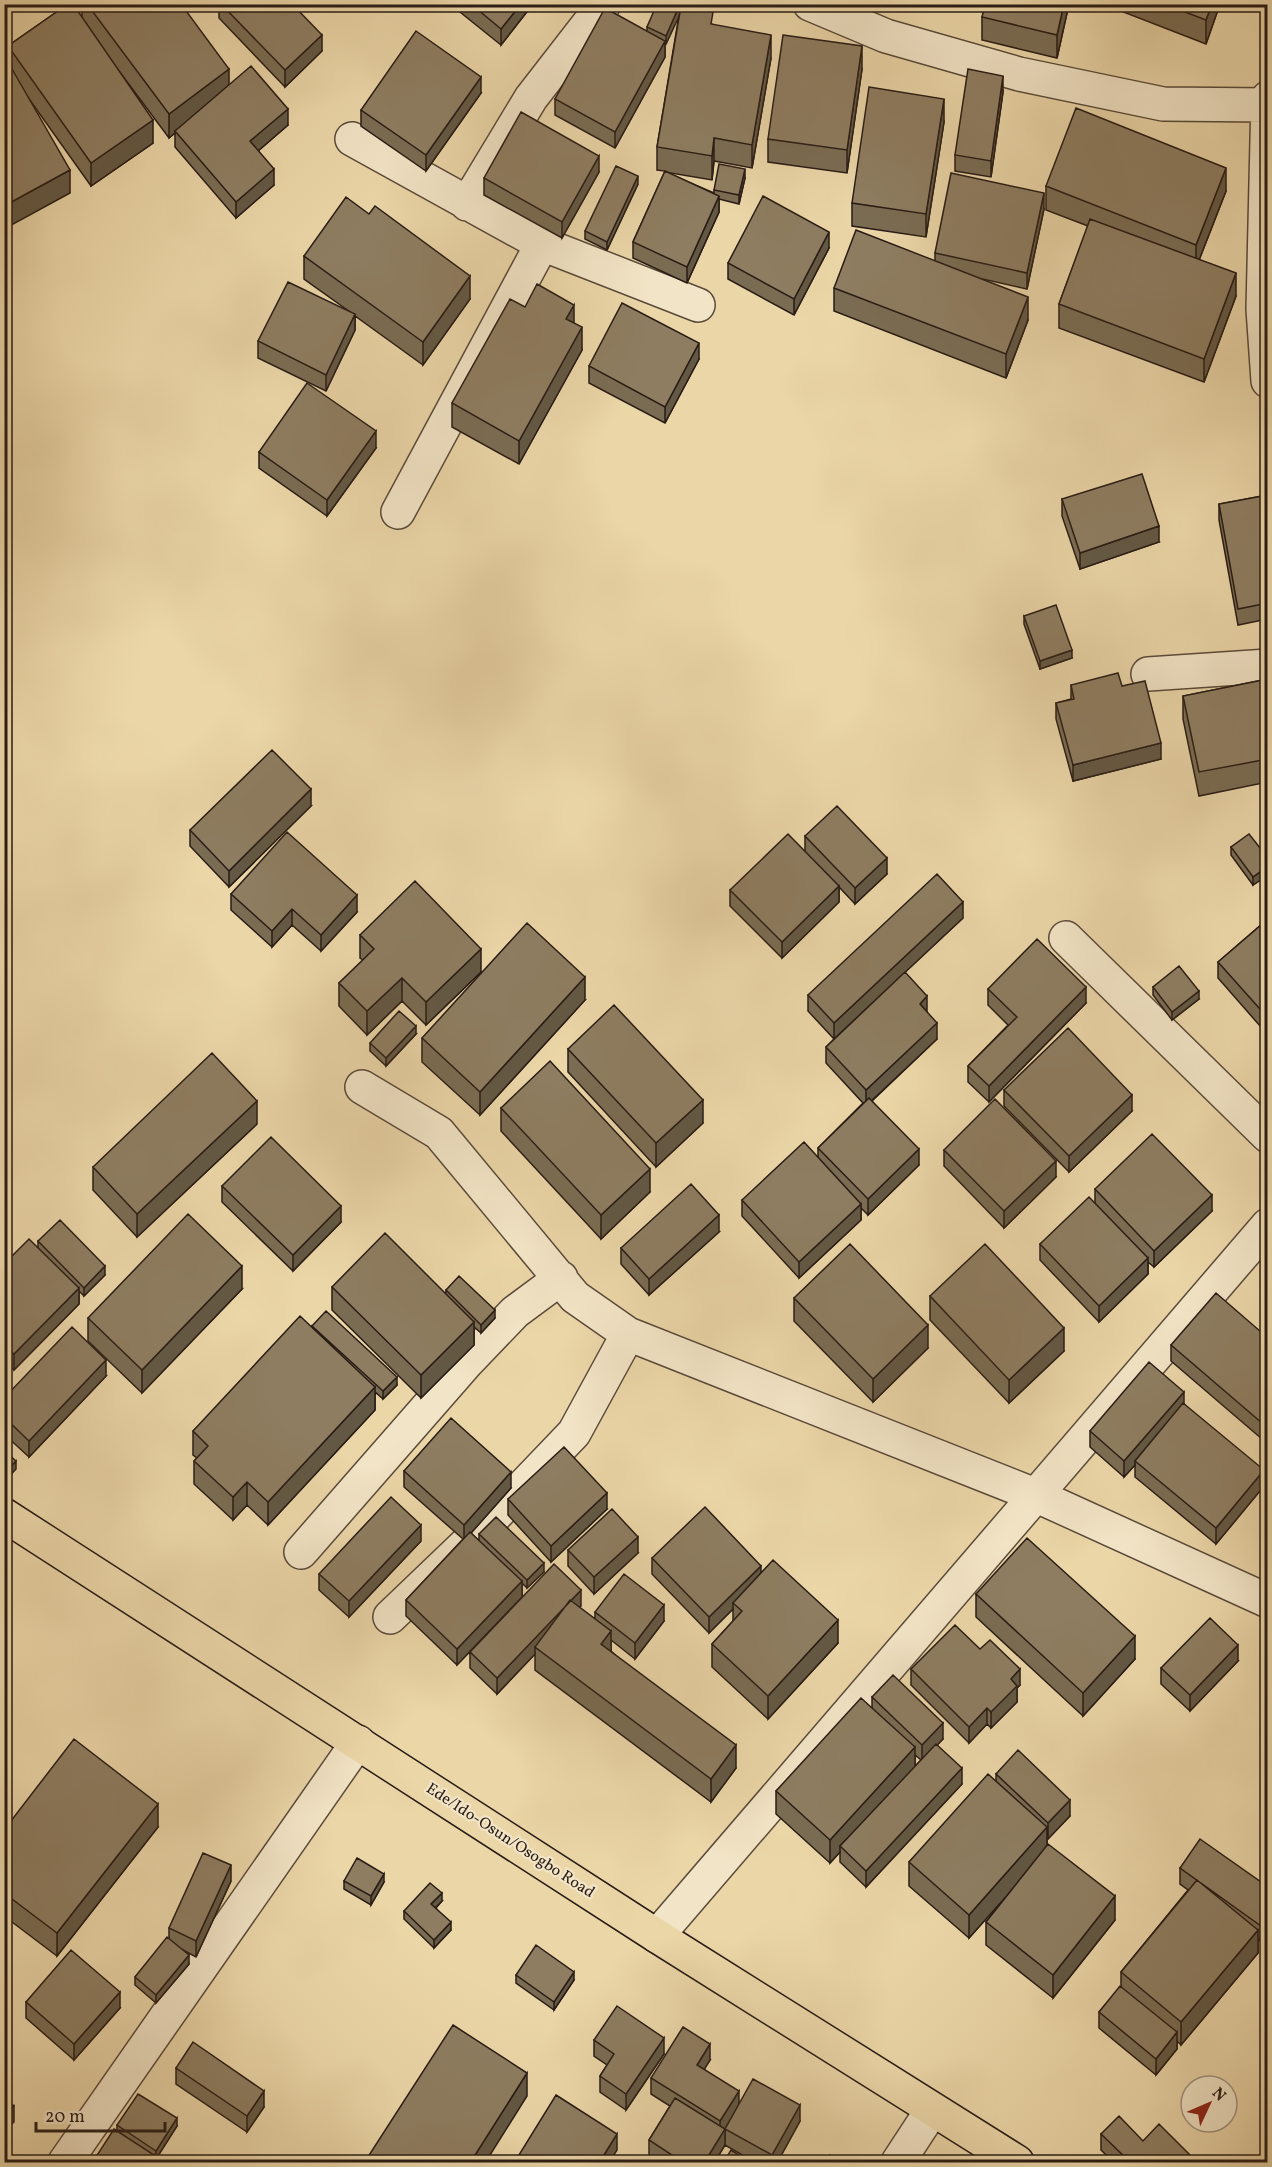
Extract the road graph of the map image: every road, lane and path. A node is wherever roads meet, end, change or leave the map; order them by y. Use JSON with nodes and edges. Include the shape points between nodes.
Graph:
{"nodes":[{"id":1,"x":604,"y":4,"type":"edge"},
{"id":2,"x":810,"y":4,"type":"edge"},
{"id":3,"x":1267,"y":103,"type":"edge"},
{"id":4,"x":352,"y":139,"type":"dead end"},
{"id":5,"x":467,"y":204,"type":"junction"},
{"id":6,"x":542,"y":244,"type":"junction"},
{"id":7,"x":698,"y":305,"type":"dead end"},
{"id":8,"x":1268,"y":381,"type":"edge"},
{"id":9,"x":398,"y":512,"type":"dead end"},
{"id":10,"x":1268,"y":666,"type":"edge"},
{"id":11,"x":1148,"y":674,"type":"dead end"},
{"id":12,"x":1066,"y":938,"type":"dead end"},
{"id":13,"x":362,"y":1087,"type":"dead end"},
{"id":14,"x":1268,"y":1136,"type":"edge"},
{"id":15,"x":1268,"y":1225,"type":"edge"},
{"id":16,"x":561,"y":1278,"type":"junction"},
{"id":17,"x":628,"y":1334,"type":"junction"},
{"id":18,"x":1035,"y":1495,"type":"junction"},
{"id":19,"x":4,"y":1515,"type":"edge"},
{"id":20,"x":301,"y":1552,"type":"dead end"},
{"id":21,"x":1268,"y":1601,"type":"edge"},
{"id":22,"x":390,"y":1617,"type":"dead end"},
{"id":23,"x":358,"y":1742,"type":"junction"},
{"id":24,"x":657,"y":1936,"type":"junction"},
{"id":25,"x":932,"y":2110,"type":"junction"},
{"id":26,"x":65,"y":2163,"type":"edge"},
{"id":27,"x":898,"y":2163,"type":"edge"},
{"id":28,"x":1017,"y":2163,"type":"edge"}],
"edges":[{"from":1,"to":5,"type":"street","via":[[531,98]]},
{"from":2,"to":3,"type":"street","via":[[886,36],[1019,74],[1163,104]]},
{"from":3,"to":8,"type":"street","via":[[1263,309]]},
{"from":4,"to":5,"type":"street"},
{"from":5,"to":6,"type":"street"},
{"from":6,"to":7,"type":"street"},
{"from":6,"to":9,"type":"street"},
{"from":10,"to":11,"type":"street"},
{"from":12,"to":14,"type":"street"},
{"from":13,"to":16,"type":"street","via":[[439,1133]]},
{"from":15,"to":18,"type":"street"},
{"from":16,"to":17,"type":"street","via":[[576,1297]]},
{"from":16,"to":20,"type":"street","via":[[515,1312],[468,1361]]},
{"from":17,"to":18,"type":"street"},
{"from":17,"to":22,"type":"street","via":[[574,1433]]},
{"from":18,"to":21,"type":"street"},
{"from":18,"to":24,"type":"street"},
{"from":19,"to":23,"type":"main road","name":"Ede/Ido-Osun/Osogbo Road"},
{"from":23,"to":24,"type":"main road","name":"Ede/Ido-Osun/Osogbo Road"},
{"from":23,"to":26,"type":"street"},
{"from":24,"to":25,"type":"main road","name":"Ede/Ido-Osun/Osogbo Road"},
{"from":25,"to":27,"type":"street"},
{"from":25,"to":28,"type":"main road","name":"Ede/Ido-Osun/Osogbo Road"}]}
